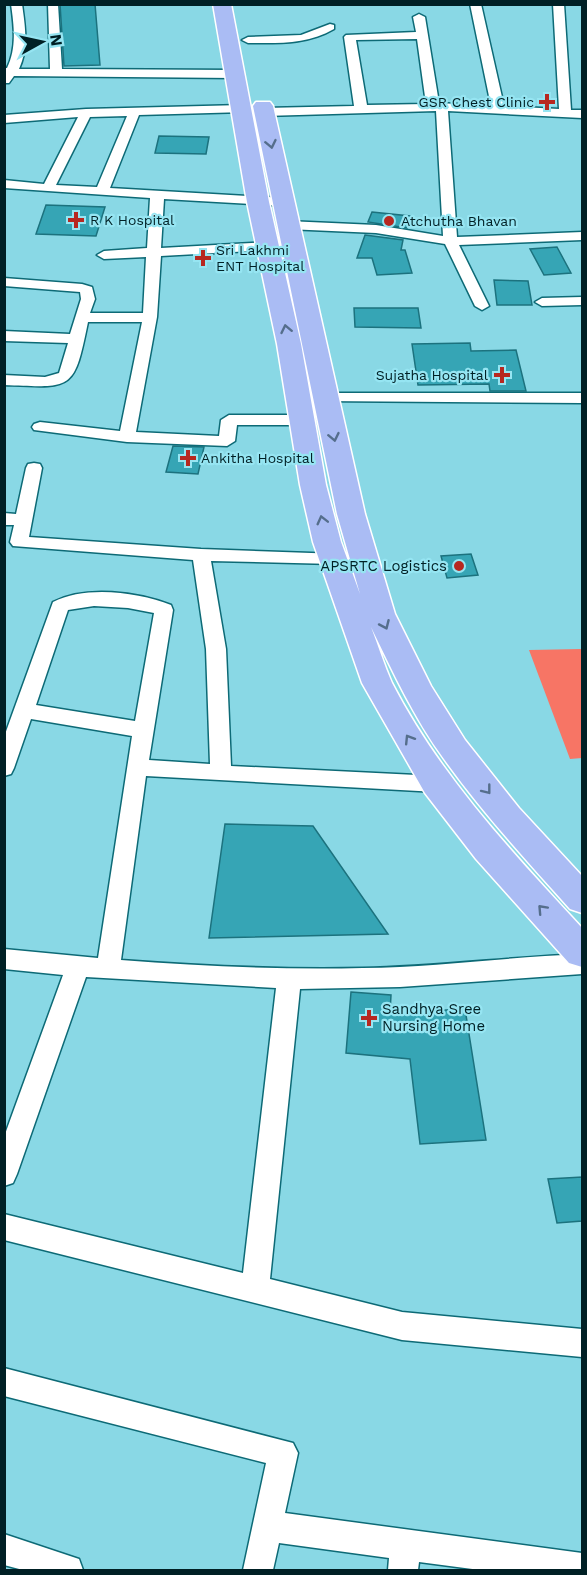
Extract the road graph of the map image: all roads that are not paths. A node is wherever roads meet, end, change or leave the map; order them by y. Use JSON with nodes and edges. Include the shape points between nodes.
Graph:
{"nodes":[{"id":1,"x":16,"y":4,"type":"edge"},
{"id":2,"x":53,"y":4,"type":"edge"},
{"id":3,"x":222,"y":4,"type":"edge"},
{"id":4,"x":241,"y":4,"type":"edge"},
{"id":5,"x":475,"y":4,"type":"edge"},
{"id":6,"x":558,"y":4,"type":"edge"},
{"id":7,"x":419,"y":17,"type":"dead end"},
{"id":8,"x":330,"y":27,"type":"dead end"},
{"id":9,"x":422,"y":35,"type":"junction"},
{"id":10,"x":248,"y":40,"type":"junction"},
{"id":11,"x":56,"y":73,"type":"junction"},
{"id":12,"x":235,"y":74,"type":"junction"},
{"id":13,"x":7,"y":75,"type":"edge"},
{"id":14,"x":438,"y":107,"type":"junction"},
{"id":15,"x":498,"y":108,"type":"junction"},
{"id":16,"x":253,"y":110,"type":"junction"},
{"id":17,"x":361,"y":110,"type":"junction"},
{"id":18,"x":135,"y":111,"type":"junction"},
{"id":19,"x":565,"y":112,"type":"junction"},
{"id":20,"x":86,"y":113,"type":"junction"},
{"id":21,"x":582,"y":114,"type":"edge"},
{"id":22,"x":4,"y":119,"type":"edge"},
{"id":23,"x":4,"y":184,"type":"edge"},
{"id":24,"x":48,"y":188,"type":"junction"},
{"id":25,"x":102,"y":192,"type":"junction"},
{"id":26,"x":157,"y":196,"type":"junction"},
{"id":27,"x":277,"y":210,"type":"junction"},
{"id":28,"x":582,"y":236,"type":"edge"},
{"id":29,"x":450,"y":241,"type":"junction"},
{"id":30,"x":268,"y":246,"type":"junction"},
{"id":31,"x":154,"y":253,"type":"junction"},
{"id":32,"x":104,"y":255,"type":"dead end"},
{"id":33,"x":4,"y":282,"type":"edge"},
{"id":34,"x":582,"y":301,"type":"edge"},
{"id":35,"x":542,"y":302,"type":"dead end"},
{"id":36,"x":482,"y":306,"type":"dead end"},
{"id":37,"x":150,"y":316,"type":"junction"},
{"id":38,"x":81,"y":318,"type":"junction"},
{"id":39,"x":4,"y":336,"type":"edge"},
{"id":40,"x":76,"y":339,"type":"junction"},
{"id":41,"x":4,"y":380,"type":"edge"},
{"id":42,"x":326,"y":398,"type":"junction"},
{"id":43,"x":582,"y":398,"type":"edge"},
{"id":44,"x":302,"y":420,"type":"junction"},
{"id":45,"x":40,"y":427,"type":"dead end"},
{"id":46,"x":127,"y":437,"type":"junction"},
{"id":47,"x":34,"y":468,"type":"dead end"},
{"id":48,"x":14,"y":519,"type":"edge"},
{"id":49,"x":12,"y":543,"type":"edge"},
{"id":50,"x":201,"y":555,"type":"junction"},
{"id":51,"x":334,"y":558,"type":"junction"},
{"id":52,"x":24,"y":710,"type":"junction"},
{"id":53,"x":143,"y":730,"type":"junction"},
{"id":54,"x":137,"y":767,"type":"junction"},
{"id":55,"x":4,"y":768,"type":"edge"},
{"id":56,"x":221,"y":773,"type":"junction"},
{"id":57,"x":437,"y":784,"type":"junction"},
{"id":58,"x":582,"y":899,"type":"edge"},
{"id":59,"x":582,"y":952,"type":"edge"},
{"id":60,"x":4,"y":959,"type":"edge"},
{"id":61,"x":582,"y":964,"type":"edge"},
{"id":62,"x":78,"y":966,"type":"junction"},
{"id":63,"x":108,"y":969,"type":"junction"},
{"id":64,"x":289,"y":978,"type":"junction"},
{"id":65,"x":4,"y":1174,"type":"edge"},
{"id":66,"x":4,"y":1227,"type":"edge"},
{"id":67,"x":255,"y":1290,"type":"junction"},
{"id":68,"x":582,"y":1343,"type":"edge"},
{"id":69,"x":4,"y":1382,"type":"edge"},
{"id":70,"x":266,"y":1526,"type":"junction"},
{"id":71,"x":4,"y":1549,"type":"edge"},
{"id":72,"x":404,"y":1558,"type":"edge"},
{"id":73,"x":582,"y":1569,"type":"edge"},
{"id":74,"x":68,"y":1570,"type":"edge"},
{"id":75,"x":258,"y":1570,"type":"edge"}],
"edges":[{"from":1,"to":13,"type":"street","via":[[20,51]]},
{"from":2,"to":11,"type":"street"},
{"from":3,"to":12,"type":"main road"},
{"from":4,"to":10,"type":"main road"},
{"from":5,"to":15,"type":"street"},
{"from":6,"to":19,"type":"street"},
{"from":7,"to":9,"type":"street"},
{"from":8,"to":10,"type":"street","via":[[319,35],[303,38]]},
{"from":9,"to":14,"type":"street"},
{"from":9,"to":17,"type":"street","via":[[350,37]]},
{"from":10,"to":16,"type":"main road"},
{"from":11,"to":12,"type":"street"},
{"from":11,"to":13,"type":"street"},
{"from":12,"to":16,"type":"main road"},
{"from":14,"to":15,"type":"street"},
{"from":14,"to":17,"type":"street"},
{"from":14,"to":29,"type":"street"},
{"from":15,"to":19,"type":"street"},
{"from":16,"to":17,"type":"street"},
{"from":16,"to":18,"type":"street"},
{"from":16,"to":27,"type":"main road"},
{"from":18,"to":20,"type":"street"},
{"from":18,"to":25,"type":"street"},
{"from":19,"to":21,"type":"street"},
{"from":20,"to":22,"type":"street"},
{"from":20,"to":24,"type":"street"},
{"from":23,"to":24,"type":"street"},
{"from":24,"to":25,"type":"street"},
{"from":25,"to":26,"type":"street"},
{"from":26,"to":27,"type":"street"},
{"from":26,"to":31,"type":"street"},
{"from":27,"to":29,"type":"street"},
{"from":27,"to":30,"type":"main road"},
{"from":27,"to":42,"type":"main road"},
{"from":28,"to":29,"type":"street"},
{"from":29,"to":36,"type":"street"},
{"from":30,"to":31,"type":"street"},
{"from":44,"to":30,"type":"main road","one_way":true},
{"from":31,"to":32,"type":"street"},
{"from":31,"to":37,"type":"street"},
{"from":33,"to":38,"type":"street","via":[[82,288],[89,294]]},
{"from":34,"to":35,"type":"street"},
{"from":37,"to":38,"type":"street"},
{"from":37,"to":46,"type":"street"},
{"from":38,"to":40,"type":"street"},
{"from":39,"to":40,"type":"street"},
{"from":40,"to":41,"type":"street","via":[[66,377],[55,382]]},
{"from":42,"to":43,"type":"street"},
{"from":42,"to":58,"type":"main road","one_way":true,"via":[[366,570],[399,657],[454,749],[507,817]]},
{"from":44,"to":46,"type":"street","via":[[230,420],[227,441]]},
{"from":51,"to":44,"type":"main road","one_way":true,"via":[[313,485]]},
{"from":45,"to":46,"type":"street"},
{"from":47,"to":48,"type":"street"},
{"from":48,"to":49,"type":"street"},
{"from":49,"to":50,"type":"street"},
{"from":50,"to":51,"type":"street"},
{"from":50,"to":56,"type":"street","via":[[216,649]]},
{"from":57,"to":51,"type":"main road","one_way":true,"via":[[377,683]]},
{"from":52,"to":53,"type":"street"},
{"from":52,"to":53,"type":"street","via":[[63,602],[155,606],[164,614]]},
{"from":52,"to":55,"type":"street"},
{"from":53,"to":54,"type":"street"},
{"from":54,"to":56,"type":"street"},
{"from":54,"to":63,"type":"street"},
{"from":56,"to":57,"type":"street"},
{"from":59,"to":57,"type":"main road","one_way":true,"via":[[488,849]]},
{"from":60,"to":62,"type":"street"},
{"from":61,"to":64,"type":"street","via":[[399,977]]},
{"from":62,"to":63,"type":"street"},
{"from":62,"to":65,"type":"street"},
{"from":63,"to":64,"type":"street"},
{"from":64,"to":67,"type":"street"},
{"from":66,"to":67,"type":"street"},
{"from":67,"to":68,"type":"street","via":[[402,1326]]},
{"from":69,"to":70,"type":"street","via":[[283,1453]]},
{"from":70,"to":72,"type":"street"},
{"from":70,"to":75,"type":"street"},
{"from":71,"to":74,"type":"street"},
{"from":72,"to":73,"type":"street"}]}
